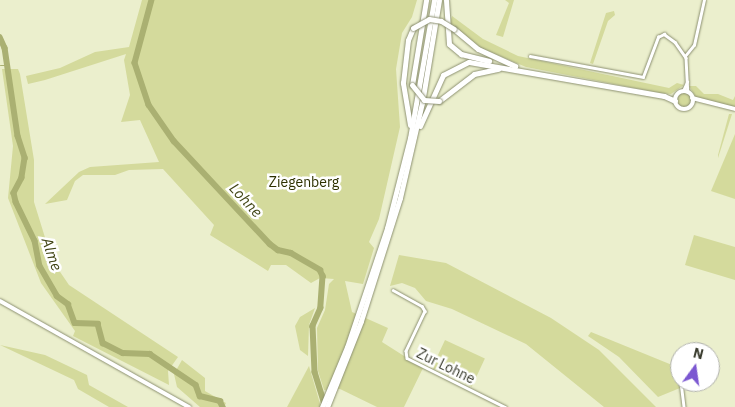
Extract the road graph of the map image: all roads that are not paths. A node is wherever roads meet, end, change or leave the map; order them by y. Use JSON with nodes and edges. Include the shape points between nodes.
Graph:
{"nodes":[{"id":1,"x":426,"y":0,"type":"edge"},
{"id":2,"x":434,"y":0,"type":"edge"},
{"id":3,"x":439,"y":0,"type":"edge"},
{"id":4,"x":446,"y":0,"type":"edge"},
{"id":5,"x":699,"y":0,"type":"edge"},
{"id":6,"x":704,"y":0,"type":"edge"},
{"id":7,"x":530,"y":56,"type":"dead end"},
{"id":8,"x":685,"y":56,"type":"junction"},
{"id":9,"x":516,"y":68,"type":"junction"},
{"id":10,"x":687,"y":81,"type":"junction"},
{"id":11,"x":683,"y":91,"type":"junction"},
{"id":12,"x":688,"y":92,"type":"junction"},
{"id":13,"x":676,"y":98,"type":"junction"},
{"id":14,"x":692,"y":98,"type":"junction"},
{"id":15,"x":691,"y":104,"type":"junction"},
{"id":16,"x":704,"y":104,"type":"junction"},
{"id":17,"x":735,"y":110,"type":"edge"},
{"id":18,"x":412,"y":137,"type":"junction"},
{"id":19,"x":385,"y":243,"type":"junction"},
{"id":20,"x":393,"y":290,"type":"dead end"},
{"id":21,"x":0,"y":301,"type":"edge"},
{"id":22,"x":682,"y":392,"type":"edge"},
{"id":23,"x":684,"y":406,"type":"edge"},
{"id":24,"x":189,"y":407,"type":"edge"},
{"id":25,"x":322,"y":407,"type":"edge"},
{"id":26,"x":327,"y":407,"type":"edge"},
{"id":27,"x":505,"y":407,"type":"edge"},
{"id":28,"x":689,"y":407,"type":"edge"}],
"edges":[{"from":1,"to":9,"type":"highway","bridge":true,"via":[[412,85],[424,100],[438,101],[480,71]]},
{"from":2,"to":18,"type":"highway"},
{"from":3,"to":18,"type":"highway"},
{"from":4,"to":9,"type":"highway","via":[[447,38],[455,51]]},
{"from":5,"to":6,"type":"street"},
{"from":6,"to":8,"type":"street","via":[[694,45]]},
{"from":7,"to":8,"type":"street","via":[[643,78],[662,34],[669,36]]},
{"from":8,"to":10,"type":"street","via":[[689,71]]},
{"from":9,"to":13,"type":"highway"},
{"from":9,"to":18,"type":"highway","via":[[469,62],[448,70],[438,81]]},
{"from":9,"to":18,"type":"highway","bridge":true,"via":[[478,49],[441,21],[429,19],[413,28],[408,40],[403,83]]},
{"from":10,"to":11,"type":"street"},
{"from":10,"to":12,"type":"street"},
{"from":11,"to":12,"type":"street"},
{"from":11,"to":13,"type":"street"},
{"from":12,"to":14,"type":"street"},
{"from":13,"to":15,"type":"street","via":[[682,109]]},
{"from":14,"to":15,"type":"street"},
{"from":14,"to":16,"type":"street"},
{"from":15,"to":16,"type":"street"},
{"from":16,"to":17,"type":"street"},
{"from":18,"to":19,"type":"highway"},
{"from":19,"to":25,"type":"highway"},
{"from":19,"to":26,"type":"highway","via":[[354,342]]},
{"from":20,"to":27,"type":"street","name":"Zur Lohne","via":[[425,311],[406,351],[407,358]]},
{"from":21,"to":24,"type":"street"},
{"from":22,"to":23,"type":"street"},
{"from":23,"to":28,"type":"street"}]}
